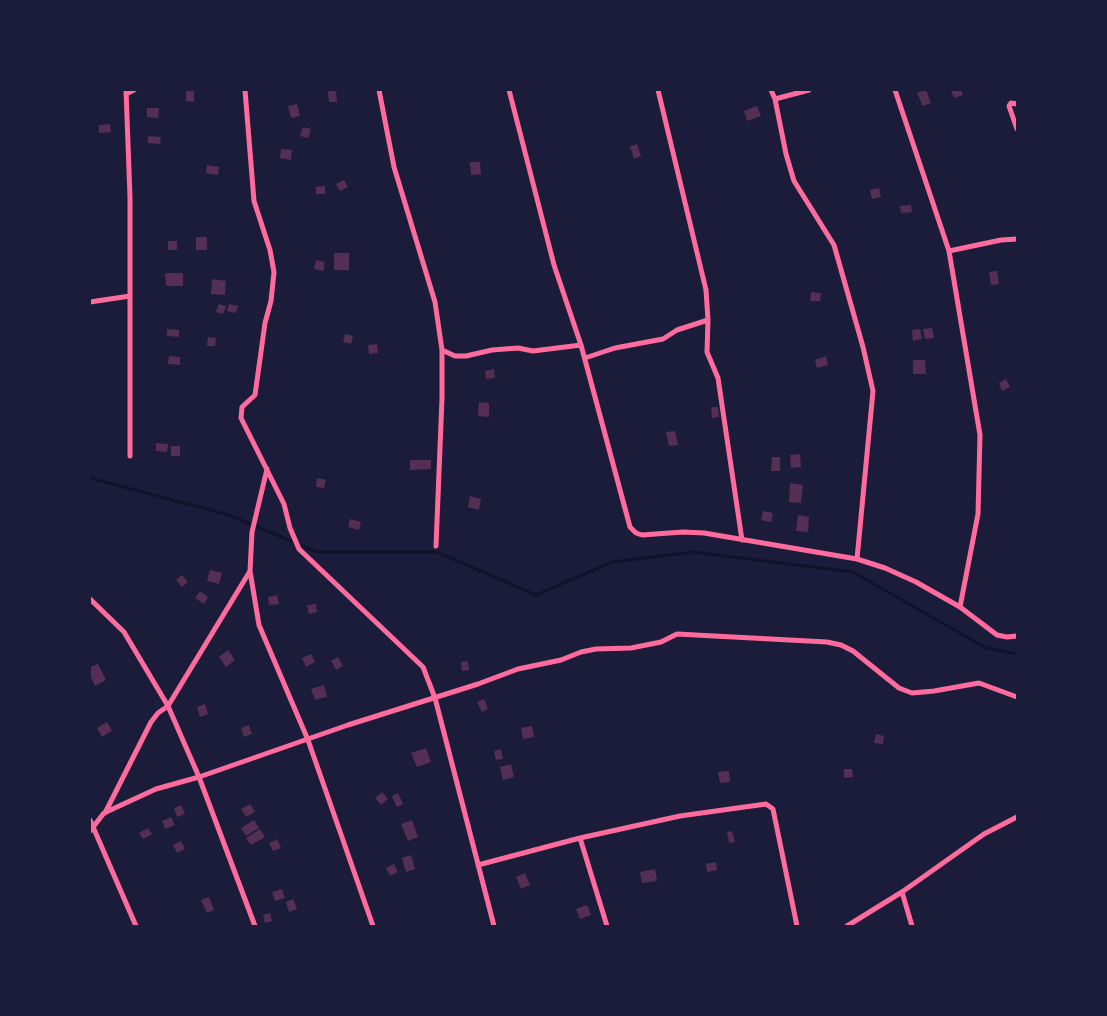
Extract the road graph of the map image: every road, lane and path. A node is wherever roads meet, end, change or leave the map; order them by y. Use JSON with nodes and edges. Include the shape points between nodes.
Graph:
{"nodes":[{"id":1,"x":134,"y":90,"type":"edge"},
{"id":2,"x":245,"y":90,"type":"edge"},
{"id":3,"x":379,"y":90,"type":"edge"},
{"id":4,"x":509,"y":90,"type":"edge"},
{"id":5,"x":658,"y":90,"type":"edge"},
{"id":6,"x":772,"y":90,"type":"edge"},
{"id":7,"x":809,"y":90,"type":"edge"},
{"id":8,"x":895,"y":90,"type":"edge"},
{"id":9,"x":126,"y":92,"type":"edge"},
{"id":10,"x":775,"y":99,"type":"junction"},
{"id":11,"x":1017,"y":104,"type":"edge"},
{"id":12,"x":1017,"y":129,"type":"edge"},
{"id":13,"x":1017,"y":239,"type":"edge"},
{"id":14,"x":949,"y":251,"type":"junction"},
{"id":15,"x":130,"y":296,"type":"junction"},
{"id":16,"x":90,"y":302,"type":"edge"},
{"id":17,"x":708,"y":320,"type":"junction"},
{"id":18,"x":582,"y":345,"type":"junction"},
{"id":19,"x":442,"y":350,"type":"junction"},
{"id":20,"x":585,"y":358,"type":"junction"},
{"id":21,"x":130,"y":456,"type":"dead end"},
{"id":22,"x":267,"y":469,"type":"junction"},
{"id":23,"x":742,"y":540,"type":"junction"},
{"id":24,"x":436,"y":546,"type":"dead end"},
{"id":25,"x":857,"y":560,"type":"junction"},
{"id":26,"x":250,"y":571,"type":"junction"},
{"id":27,"x":90,"y":599,"type":"edge"},
{"id":28,"x":960,"y":607,"type":"junction"},
{"id":29,"x":1017,"y":636,"type":"edge"},
{"id":30,"x":1017,"y":697,"type":"edge"},
{"id":31,"x":435,"y":698,"type":"junction"},
{"id":32,"x":168,"y":706,"type":"junction"},
{"id":33,"x":308,"y":740,"type":"junction"},
{"id":34,"x":199,"y":776,"type":"junction"},
{"id":35,"x":104,"y":813,"type":"junction"},
{"id":36,"x":1017,"y":817,"type":"edge"},
{"id":37,"x":90,"y":820,"type":"edge"},
{"id":38,"x":92,"y":829,"type":"edge"},
{"id":39,"x":580,"y":838,"type":"junction"},
{"id":40,"x":478,"y":865,"type":"junction"},
{"id":41,"x":902,"y":892,"type":"junction"},
{"id":42,"x":136,"y":926,"type":"edge"},
{"id":43,"x":255,"y":926,"type":"edge"},
{"id":44,"x":373,"y":926,"type":"edge"},
{"id":45,"x":494,"y":926,"type":"edge"},
{"id":46,"x":606,"y":926,"type":"edge"},
{"id":47,"x":797,"y":926,"type":"edge"},
{"id":48,"x":847,"y":926,"type":"edge"},
{"id":49,"x":912,"y":926,"type":"edge"}],
"edges":[{"from":1,"to":9,"type":"street"},
{"from":2,"to":22,"type":"street","via":[[254,201],[274,272],[255,395],[242,407],[241,418]]},
{"from":3,"to":19,"type":"street","via":[[394,168],[436,302]]},
{"from":4,"to":18,"type":"street","via":[[554,265]]},
{"from":5,"to":17,"type":"street","via":[[706,290]]},
{"from":6,"to":10,"type":"street"},
{"from":7,"to":10,"type":"street"},
{"from":8,"to":14,"type":"street"},
{"from":9,"to":15,"type":"street"},
{"from":10,"to":25,"type":"street","via":[[794,181],[834,245],[873,391]]},
{"from":11,"to":12,"type":"street","via":[[1009,106]]},
{"from":13,"to":14,"type":"street"},
{"from":14,"to":28,"type":"street","via":[[980,435],[978,514]]},
{"from":15,"to":16,"type":"street"},
{"from":15,"to":21,"type":"street"},
{"from":17,"to":20,"type":"street","via":[[676,330],[663,339],[615,348]]},
{"from":17,"to":23,"type":"street","via":[[707,352],[718,378]]},
{"from":18,"to":19,"type":"street","via":[[492,350],[466,356],[454,356]]},
{"from":18,"to":20,"type":"street"},
{"from":19,"to":24,"type":"street"},
{"from":20,"to":23,"type":"street","via":[[630,527],[642,535],[704,533]]},
{"from":22,"to":26,"type":"street","via":[[252,532]]},
{"from":22,"to":31,"type":"street","via":[[284,504],[298,549],[423,667]]},
{"from":23,"to":25,"type":"street"},
{"from":25,"to":28,"type":"street","via":[[916,582]]},
{"from":26,"to":32,"type":"street"},
{"from":26,"to":33,"type":"street","via":[[259,625]]},
{"from":27,"to":32,"type":"street","via":[[124,632]]},
{"from":28,"to":29,"type":"street","via":[[998,635],[1007,638]]},
{"from":30,"to":31,"type":"street","via":[[979,683],[912,693],[899,688],[854,651],[827,642],[677,634],[631,648],[581,652],[561,660],[518,669]]},
{"from":31,"to":33,"type":"street"},
{"from":31,"to":40,"type":"street"},
{"from":32,"to":34,"type":"street"},
{"from":32,"to":35,"type":"street","via":[[151,722]]},
{"from":33,"to":34,"type":"street"},
{"from":33,"to":44,"type":"street"},
{"from":34,"to":35,"type":"street","via":[[156,789]]},
{"from":34,"to":43,"type":"street"},
{"from":35,"to":38,"type":"street"},
{"from":36,"to":41,"type":"street","via":[[984,834]]},
{"from":37,"to":38,"type":"street"},
{"from":38,"to":42,"type":"street"},
{"from":39,"to":40,"type":"street"},
{"from":39,"to":46,"type":"street"},
{"from":39,"to":47,"type":"street","via":[[680,816],[770,805]]},
{"from":40,"to":45,"type":"street"},
{"from":41,"to":48,"type":"street"},
{"from":41,"to":49,"type":"street"}]}
